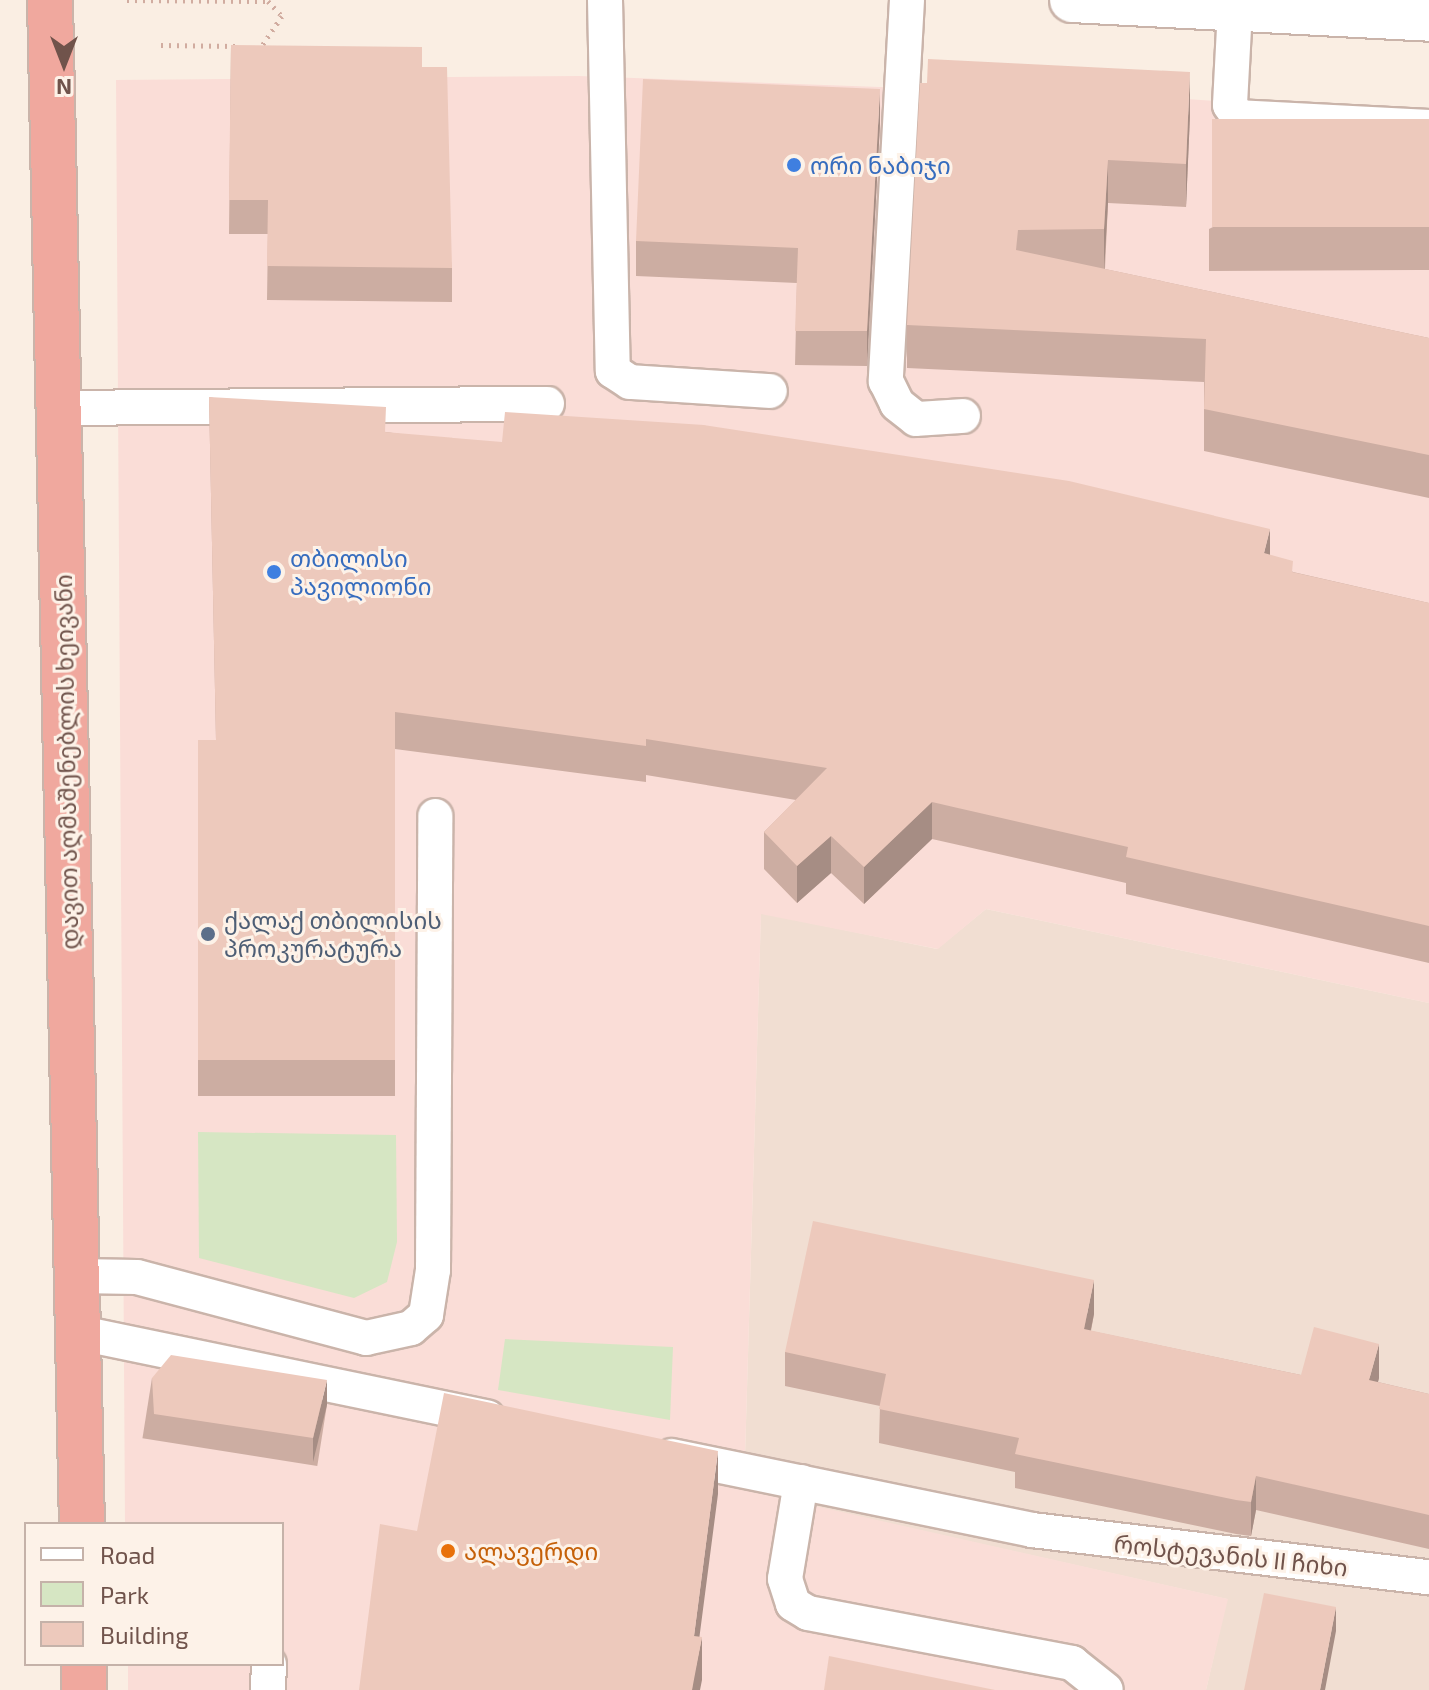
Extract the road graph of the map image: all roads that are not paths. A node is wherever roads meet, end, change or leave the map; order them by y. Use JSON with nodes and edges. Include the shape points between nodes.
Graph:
{"nodes":[{"id":1,"x":50,"y":0,"type":"edge"},
{"id":2,"x":605,"y":0,"type":"edge"},
{"id":3,"x":907,"y":0,"type":"edge"},
{"id":4,"x":1072,"y":0,"type":"edge"},
{"id":5,"x":1235,"y":9,"type":"junction"},
{"id":6,"x":1429,"y":19,"type":"edge"},
{"id":7,"x":1429,"y":127,"type":"edge"},
{"id":8,"x":770,"y":391,"type":"dead end"},
{"id":9,"x":547,"y":404,"type":"dead end"},
{"id":10,"x":59,"y":408,"type":"junction"},
{"id":11,"x":963,"y":416,"type":"dead end"},
{"id":12,"x":435,"y":816,"type":"dead end"},
{"id":13,"x":78,"y":1276,"type":"junction"},
{"id":14,"x":80,"y":1333,"type":"junction"},
{"id":15,"x":525,"y":1425,"type":"edge"},
{"id":16,"x":632,"y":1447,"type":"edge"},
{"id":17,"x":801,"y":1482,"type":"junction"},
{"id":18,"x":82,"y":1522,"type":"edge"},
{"id":19,"x":1429,"y":1577,"type":"edge"},
{"id":20,"x":84,"y":1666,"type":"edge"},
{"id":21,"x":269,"y":1666,"type":"edge"},
{"id":22,"x":84,"y":1690,"type":"edge"},
{"id":23,"x":268,"y":1690,"type":"edge"},
{"id":24,"x":1106,"y":1690,"type":"edge"}],
"edges":[{"from":1,"to":10,"type":"highway","name":"დავით აღმაშენებლის ხეივანი"},
{"from":2,"to":8,"type":"lane","via":[[613,371],[630,382]]},
{"from":3,"to":11,"type":"lane","via":[[886,381],[897,404],[916,419]]},
{"from":4,"to":5,"type":"street"},
{"from":5,"to":6,"type":"street"},
{"from":5,"to":7,"type":"lane","via":[[1230,105],[1238,117]]},
{"from":9,"to":10,"type":"lane"},
{"from":10,"to":13,"type":"highway","name":"დავით აღმაშენებლის ხეივანი"},
{"from":12,"to":13,"type":"lane","via":[[433,1270],[426,1315],[411,1328],[366,1338],[137,1277]]},
{"from":13,"to":14,"type":"highway","name":"დავით აღმაშენებლის ხეივანი"},
{"from":14,"to":15,"type":"lane"},
{"from":14,"to":18,"type":"highway","name":"დავით აღმაშენებლის ხეივანი"},
{"from":16,"to":17,"type":"lane","name":"როსტევანის II ჩიხი"},
{"from":17,"to":19,"type":"lane","name":"როსტევანის II ჩიხი","via":[[1032,1530]]},
{"from":17,"to":24,"type":"lane","via":[[785,1579],[793,1604],[808,1613],[1072,1663]]},
{"from":20,"to":22,"type":"highway"},
{"from":21,"to":23,"type":"lane"}]}
